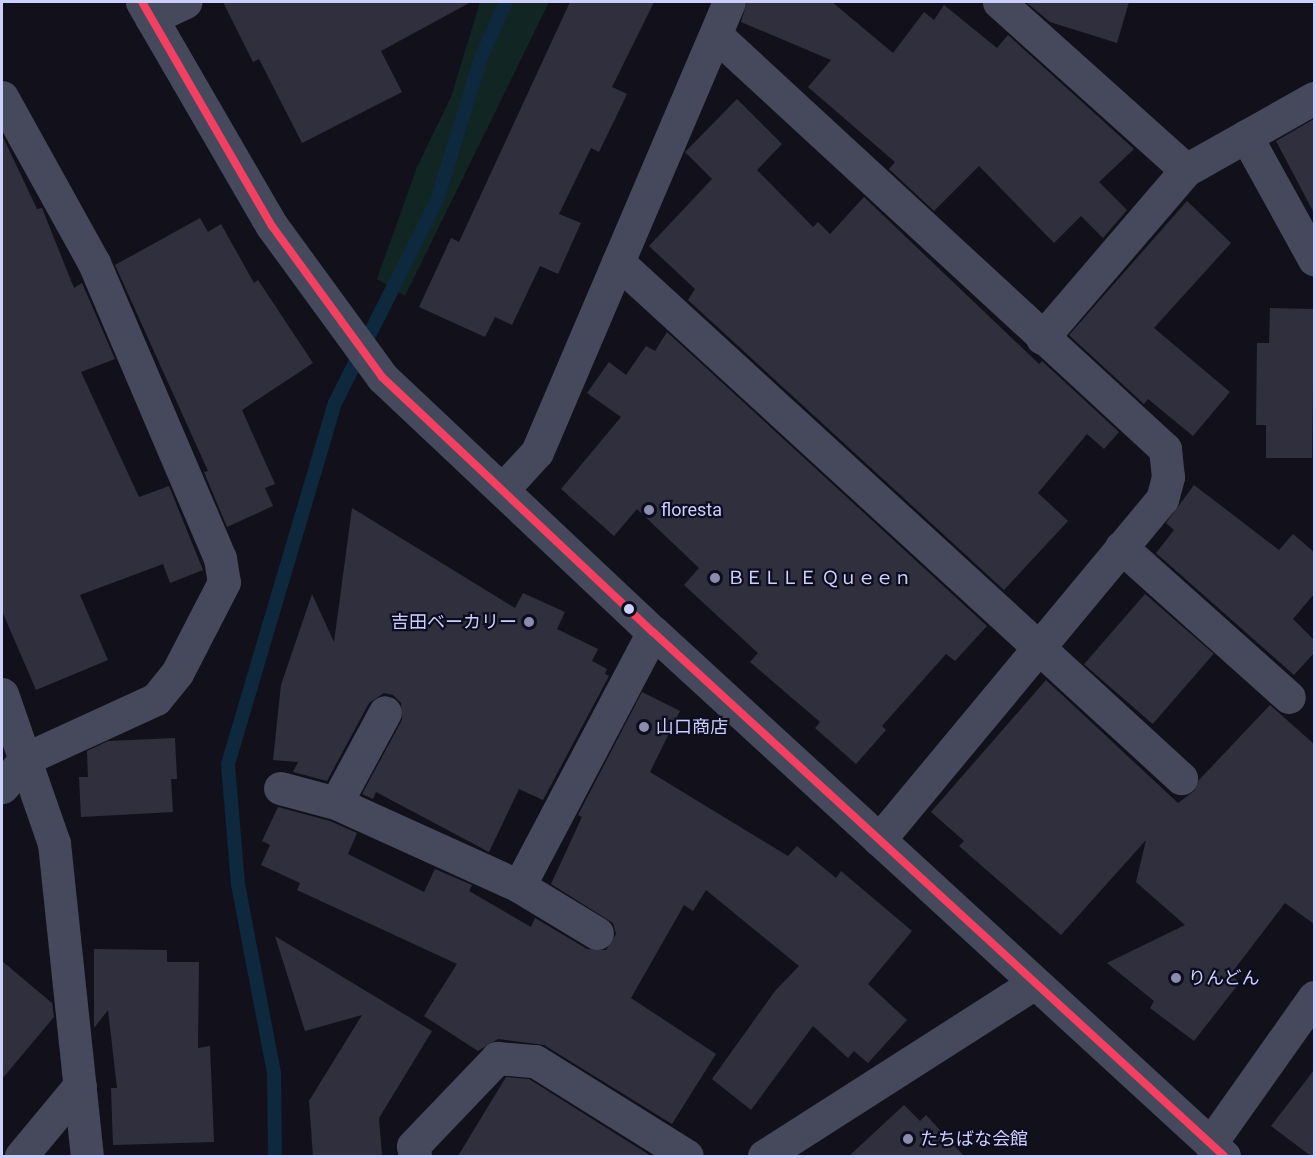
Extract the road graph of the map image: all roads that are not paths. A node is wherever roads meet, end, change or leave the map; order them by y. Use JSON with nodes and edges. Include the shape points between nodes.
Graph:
{"nodes":[{"id":1,"x":185,"y":2,"type":"edge"},
{"id":2,"x":729,"y":2,"type":"edge"},
{"id":3,"x":999,"y":2,"type":"edge"},
{"id":4,"x":147,"y":10,"type":"edge"},
{"id":5,"x":716,"y":35,"type":"junction"},
{"id":6,"x":2,"y":97,"type":"edge"},
{"id":7,"x":1314,"y":98,"type":"edge"},
{"id":8,"x":1246,"y":136,"type":"junction"},
{"id":9,"x":1186,"y":170,"type":"junction"},
{"id":10,"x":1314,"y":259,"type":"edge"},
{"id":11,"x":618,"y":262,"type":"junction"},
{"id":12,"x":1042,"y":338,"type":"junction"},
{"id":13,"x":503,"y":489,"type":"junction"},
{"id":14,"x":1121,"y":547,"type":"junction"},
{"id":15,"x":653,"y":632,"type":"junction"},
{"id":16,"x":1038,"y":644,"type":"junction"},
{"id":17,"x":2,"y":694,"type":"edge"},
{"id":18,"x":1289,"y":697,"type":"dead end"},
{"id":19,"x":385,"y":712,"type":"dead end"},
{"id":20,"x":25,"y":759,"type":"junction"},
{"id":21,"x":1180,"y":778,"type":"dead end"},
{"id":22,"x":2,"y":787,"type":"edge"},
{"id":23,"x":280,"y":788,"type":"dead end"},
{"id":24,"x":336,"y":803,"type":"junction"},
{"id":25,"x":879,"y":840,"type":"junction"},
{"id":26,"x":519,"y":886,"type":"junction"},
{"id":27,"x":597,"y":933,"type":"dead end"},
{"id":28,"x":1034,"y":983,"type":"junction"},
{"id":29,"x":1314,"y":997,"type":"edge"},
{"id":30,"x":80,"y":1085,"type":"junction"},
{"id":31,"x":1217,"y":1150,"type":"edge"},
{"id":32,"x":21,"y":1156,"type":"edge"},
{"id":33,"x":87,"y":1156,"type":"edge"},
{"id":34,"x":415,"y":1156,"type":"edge"},
{"id":35,"x":687,"y":1156,"type":"edge"},
{"id":36,"x":764,"y":1156,"type":"edge"}],
"edges":[{"from":1,"to":4,"type":"street"},
{"from":2,"to":5,"type":"street"},
{"from":3,"to":9,"type":"street"},
{"from":4,"to":13,"type":"street","via":[[272,226],[359,350],[418,413]]},
{"from":5,"to":11,"type":"street"},
{"from":5,"to":12,"type":"street"},
{"from":6,"to":20,"type":"street","via":[[94,263],[220,558],[224,582],[177,673],[156,699]]},
{"from":7,"to":8,"type":"street"},
{"from":8,"to":9,"type":"street"},
{"from":8,"to":10,"type":"street"},
{"from":9,"to":12,"type":"street"},
{"from":11,"to":13,"type":"street","via":[[537,452]]},
{"from":11,"to":16,"type":"street"},
{"from":12,"to":14,"type":"street","via":[[1165,449],[1168,477],[1161,499]]},
{"from":13,"to":15,"type":"street"},
{"from":14,"to":16,"type":"street"},
{"from":14,"to":18,"type":"street"},
{"from":15,"to":25,"type":"street"},
{"from":15,"to":26,"type":"street"},
{"from":16,"to":21,"type":"street"},
{"from":16,"to":25,"type":"street"},
{"from":17,"to":20,"type":"street"},
{"from":19,"to":24,"type":"street"},
{"from":20,"to":22,"type":"street"},
{"from":20,"to":30,"type":"street","via":[[54,843]]},
{"from":23,"to":24,"type":"street"},
{"from":24,"to":26,"type":"street"},
{"from":25,"to":28,"type":"street"},
{"from":26,"to":27,"type":"street"},
{"from":28,"to":31,"type":"street"},
{"from":28,"to":36,"type":"street"},
{"from":29,"to":31,"type":"street"},
{"from":30,"to":32,"type":"street"},
{"from":30,"to":33,"type":"street"},
{"from":34,"to":35,"type":"street","via":[[413,1146],[497,1058],[535,1061]]}]}
